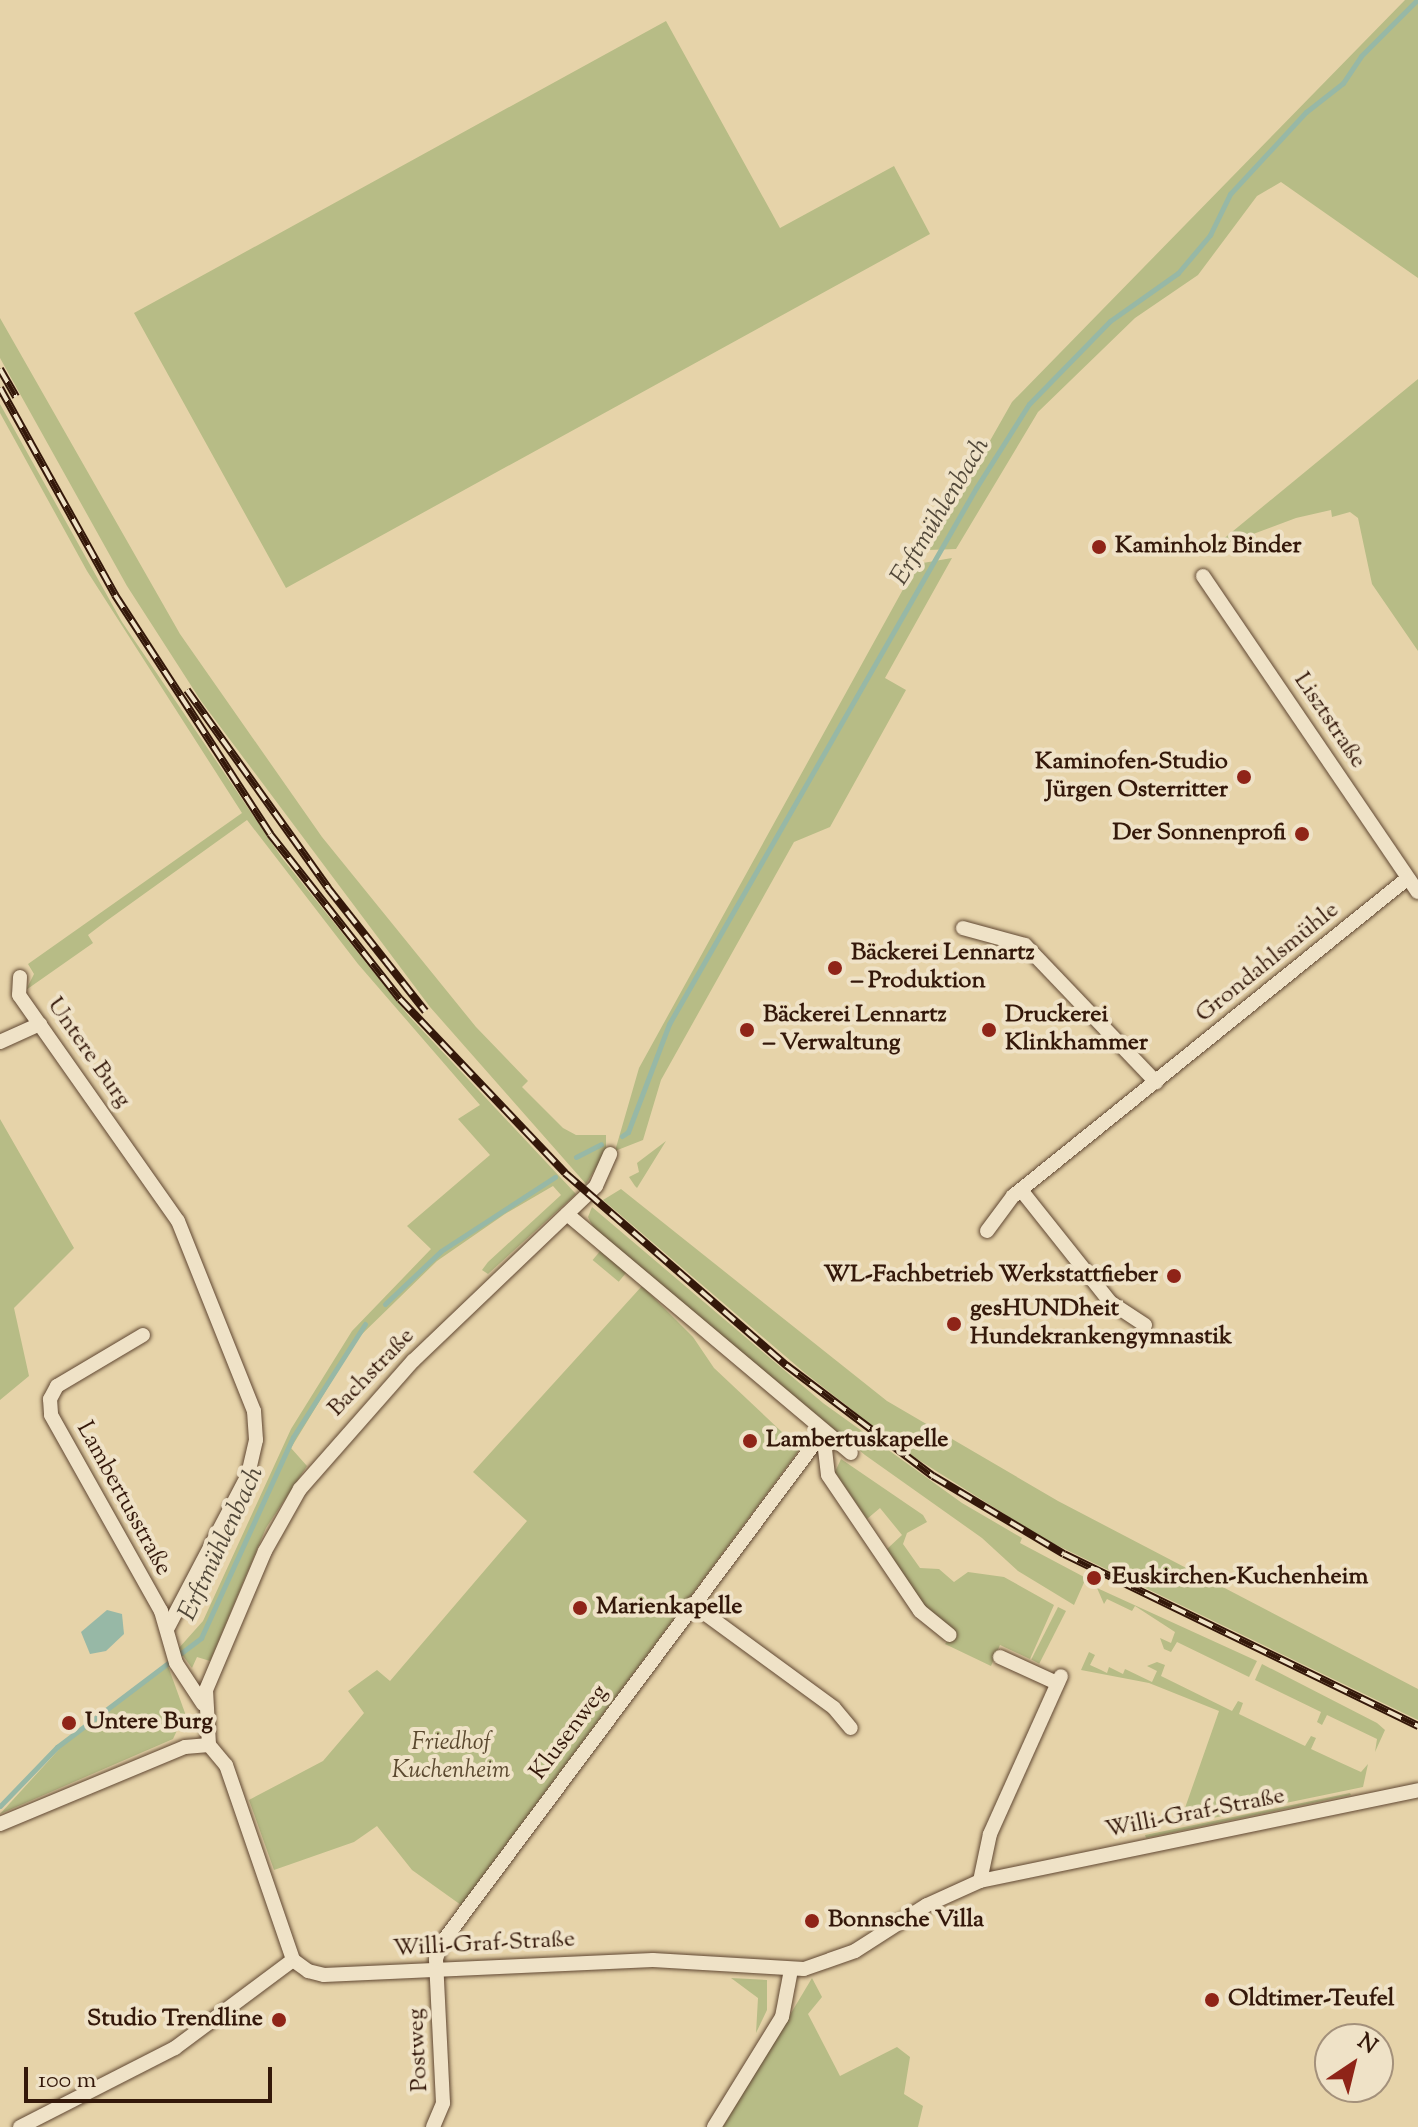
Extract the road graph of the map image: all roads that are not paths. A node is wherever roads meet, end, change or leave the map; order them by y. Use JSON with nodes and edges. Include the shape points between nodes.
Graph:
{"nodes":[{"id":1,"x":1203,"y":576,"type":"dead end"},
{"id":2,"x":1408,"y":878,"type":"junction"},
{"id":3,"x":1418,"y":892,"type":"edge"},
{"id":4,"x":963,"y":928,"type":"dead end"},
{"id":5,"x":20,"y":977,"type":"dead end"},
{"id":6,"x":40,"y":1024,"type":"junction"},
{"id":7,"x":0,"y":1042,"type":"edge"},
{"id":8,"x":1156,"y":1082,"type":"junction"},
{"id":9,"x":610,"y":1154,"type":"dead end"},
{"id":10,"x":1021,"y":1190,"type":"junction"},
{"id":11,"x":567,"y":1214,"type":"junction"},
{"id":12,"x":987,"y":1231,"type":"dead end"},
{"id":13,"x":1145,"y":1325,"type":"dead end"},
{"id":14,"x":143,"y":1335,"type":"dead end"},
{"id":15,"x":823,"y":1432,"type":"junction"},
{"id":16,"x":851,"y":1453,"type":"dead end"},
{"id":17,"x":692,"y":1604,"type":"junction"},
{"id":18,"x":167,"y":1629,"type":"junction"},
{"id":19,"x":950,"y":1635,"type":"dead end"},
{"id":20,"x":1000,"y":1657,"type":"dead end"},
{"id":21,"x":219,"y":1661,"type":"joint"},
{"id":22,"x":203,"y":1704,"type":"junction"},
{"id":23,"x":851,"y":1728,"type":"dead end"},
{"id":24,"x":209,"y":1745,"type":"junction"},
{"id":25,"x":1418,"y":1790,"type":"edge"},
{"id":26,"x":0,"y":1824,"type":"edge"},
{"id":27,"x":980,"y":1881,"type":"junction"},
{"id":28,"x":293,"y":1960,"type":"junction"},
{"id":29,"x":437,"y":1969,"type":"junction"},
{"id":30,"x":791,"y":1970,"type":"junction"},
{"id":31,"x":20,"y":2127,"type":"edge"},
{"id":32,"x":433,"y":2127,"type":"edge"},
{"id":33,"x":714,"y":2127,"type":"edge"}],
"edges":[{"from":1,"to":2,"type":"street","name":"Lisztstraße"},
{"from":2,"to":3,"type":"street","name":"Lisztstraße"},
{"from":2,"to":8,"type":"street","name":"Grondahlsmühle"},
{"from":4,"to":8,"type":"street","via":[[1025,945]]},
{"from":5,"to":6,"type":"street","name":"Untere Burg","via":[[19,995]]},
{"from":6,"to":7,"type":"street"},
{"from":6,"to":18,"type":"street","name":"Untere Burg","via":[[178,1221],[254,1411],[256,1440],[248,1475]]},
{"from":8,"to":10,"type":"street","name":"Grondahlsmühle"},
{"from":9,"to":11,"type":"street","name":"Bachstraße","via":[[596,1186]]},
{"from":10,"to":12,"type":"street","name":"Grondahlsmühle"},
{"from":10,"to":13,"type":"street","via":[[1110,1302]]},
{"from":11,"to":15,"type":"street"},
{"from":11,"to":21,"type":"street","name":"Bachstraße","via":[[445,1328],[315,1468],[265,1551]]},
{"from":14,"to":18,"type":"street","name":"Lambertusstraße","via":[[57,1386],[50,1399],[51,1415]]},
{"from":15,"to":16,"type":"street"},
{"from":15,"to":17,"type":"street","name":"Klusenweg"},
{"from":15,"to":19,"type":"street","via":[[828,1475],[920,1611]]},
{"from":17,"to":23,"type":"street","via":[[834,1708]]},
{"from":17,"to":29,"type":"street","name":"Klusenweg","via":[[449,1932],[437,1952]]},
{"from":18,"to":22,"type":"street","name":"Lambertusstraße","via":[[174,1658]]},
{"from":20,"to":27,"type":"street","via":[[1059,1680],[990,1834]]},
{"from":21,"to":22,"type":"street","name":"Lambertusstraße"},
{"from":22,"to":24,"type":"street","name":"Lambertusstraße","via":[[211,1727]]},
{"from":24,"to":26,"type":"street","via":[[185,1747]]},
{"from":24,"to":28,"type":"street","name":"Lambertusstraße","via":[[226,1765]]},
{"from":25,"to":27,"type":"street","name":"Willi-Graf-Straße"},
{"from":27,"to":30,"type":"street","name":"Willi-Graf-Straße","via":[[927,1905],[842,1958]]},
{"from":28,"to":29,"type":"street","name":"Willi-Graf-Straße","via":[[324,1975]]},
{"from":28,"to":31,"type":"street","via":[[175,2048]]},
{"from":29,"to":30,"type":"street","name":"Willi-Graf-Straße","via":[[653,1960]]},
{"from":29,"to":32,"type":"street","name":"Postweg","via":[[443,2103]]},
{"from":30,"to":33,"type":"street","via":[[782,2017]]}]}
